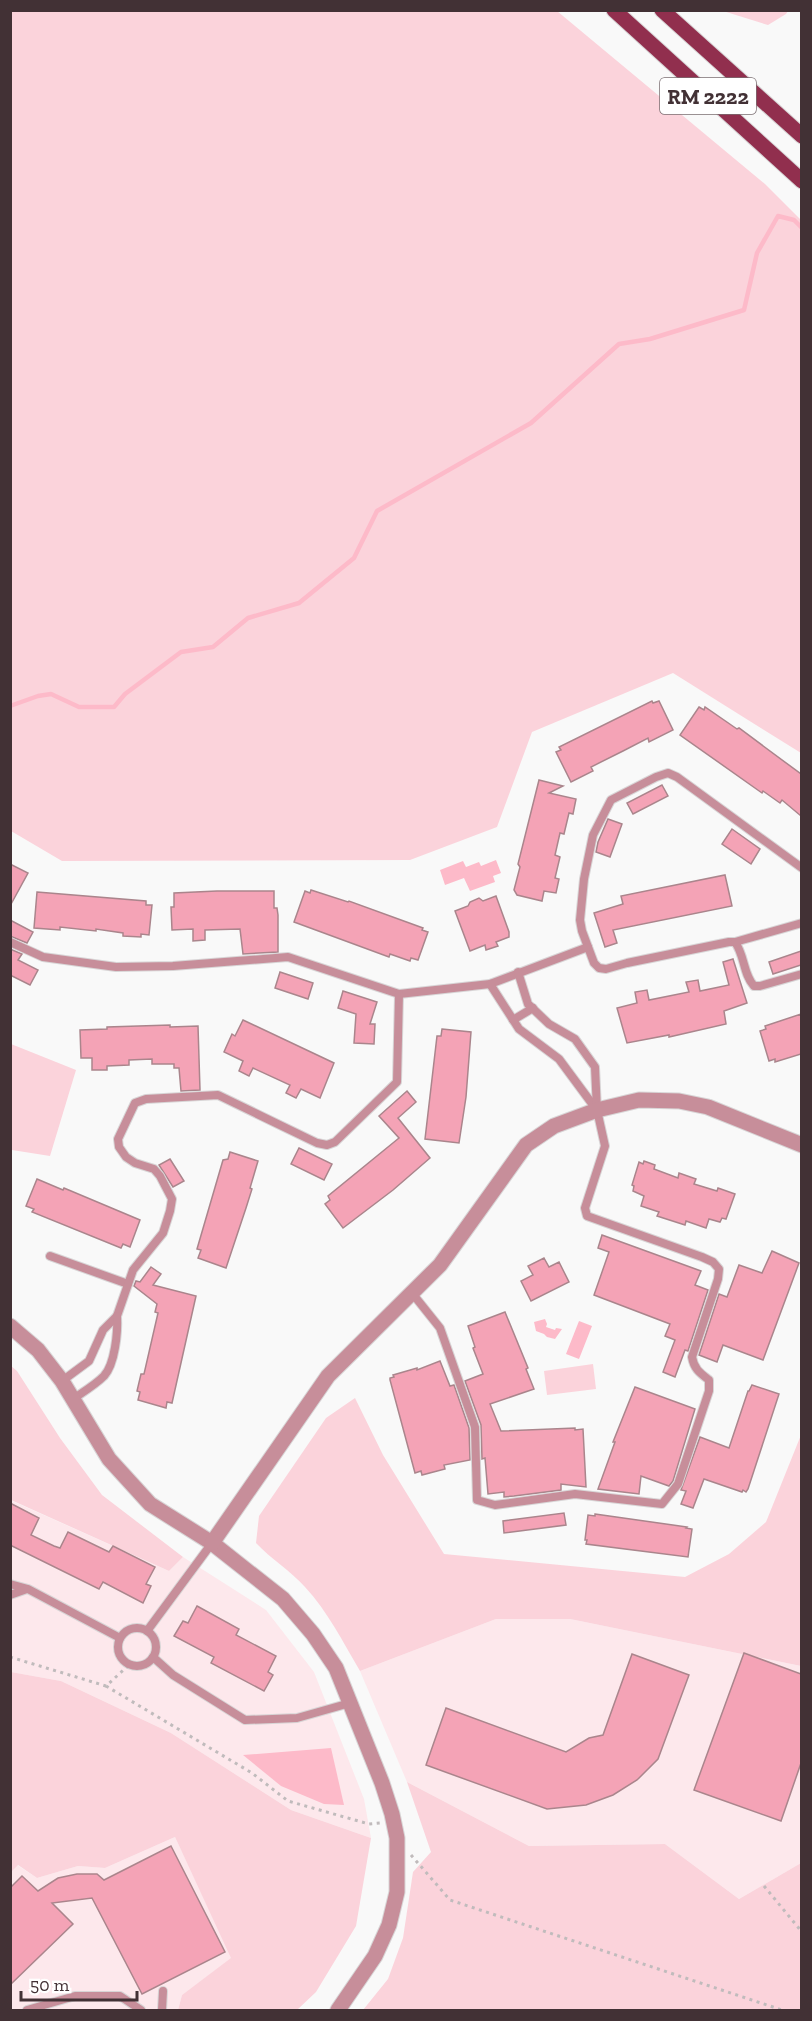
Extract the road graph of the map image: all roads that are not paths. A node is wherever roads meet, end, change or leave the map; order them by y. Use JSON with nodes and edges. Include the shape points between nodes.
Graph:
{"nodes":[{"id":1,"x":614,"y":10,"type":"edge"},
{"id":2,"x":662,"y":10,"type":"edge"},
{"id":3,"x":801,"y":136,"type":"edge"},
{"id":4,"x":801,"y":182,"type":"edge"},
{"id":5,"x":801,"y":868,"type":"edge"},
{"id":6,"x":801,"y":923,"type":"edge"},
{"id":7,"x":10,"y":942,"type":"edge"},
{"id":8,"x":735,"y":942,"type":"junction"},
{"id":9,"x":588,"y":947,"type":"junction"},
{"id":10,"x":518,"y":972,"type":"junction"},
{"id":11,"x":801,"y":974,"type":"edge"},
{"id":12,"x":490,"y":984,"type":"junction"},
{"id":13,"x":399,"y":994,"type":"junction"},
{"id":14,"x":533,"y":1008,"type":"junction"},
{"id":15,"x":513,"y":1020,"type":"junction"},
{"id":16,"x":597,"y":1110,"type":"junction"},
{"id":17,"x":801,"y":1145,"type":"edge"},
{"id":18,"x":50,"y":1257,"type":"dead end"},
{"id":19,"x":128,"y":1284,"type":"junction"},
{"id":20,"x":412,"y":1293,"type":"junction"},
{"id":21,"x":117,"y":1316,"type":"junction"},
{"id":22,"x":10,"y":1326,"type":"edge"},
{"id":23,"x":62,"y":1381,"type":"junction"},
{"id":24,"x":73,"y":1399,"type":"junction"},
{"id":25,"x":212,"y":1543,"type":"junction"},
{"id":26,"x":10,"y":1584,"type":"edge"},
{"id":27,"x":28,"y":1588,"type":"junction"},
{"id":28,"x":10,"y":1595,"type":"edge"},
{"id":29,"x":147,"y":1631,"type":"junction"},
{"id":30,"x":120,"y":1638,"type":"junction"},
{"id":31,"x":153,"y":1658,"type":"junction"},
{"id":32,"x":350,"y":1703,"type":"junction"},
{"id":33,"x":164,"y":1991,"type":"dead end"},
{"id":34,"x":27,"y":2010,"type":"edge"},
{"id":35,"x":141,"y":2010,"type":"edge"},
{"id":36,"x":162,"y":2010,"type":"edge"},
{"id":37,"x":338,"y":2010,"type":"edge"}],
"edges":[{"from":1,"to":4,"type":"main road","number":"RM 2222"},
{"from":2,"to":3,"type":"main road","number":"RM 2222"},
{"from":5,"to":9,"type":"lane","via":[[677,777],[668,773],[656,777],[611,800],[596,828],[584,879],[580,920]]},
{"from":6,"to":8,"type":"lane"},
{"from":7,"to":13,"type":"lane","via":[[43,957],[116,967],[288,957]]},
{"from":8,"to":9,"type":"lane","via":[[606,969],[594,963]]},
{"from":8,"to":11,"type":"lane","via":[[748,980],[754,986]]},
{"from":9,"to":10,"type":"lane"},
{"from":10,"to":12,"type":"lane"},
{"from":10,"to":14,"type":"lane","via":[[528,1004]]},
{"from":12,"to":13,"type":"lane"},
{"from":12,"to":15,"type":"lane"},
{"from":13,"to":19,"type":"lane","via":[[397,1082],[335,1142],[317,1143],[218,1095],[135,1103],[118,1139],[119,1147],[135,1163],[154,1169],[172,1199],[163,1233],[133,1270]]},
{"from":14,"to":15,"type":"lane"},
{"from":14,"to":16,"type":"lane","via":[[549,1024],[575,1039],[595,1067]]},
{"from":15,"to":16,"type":"lane","via":[[559,1059]]},
{"from":16,"to":17,"type":"street","via":[[639,1101],[679,1101],[708,1107]]},
{"from":16,"to":20,"type":"street","via":[[554,1126],[526,1144],[440,1265]]},
{"from":16,"to":20,"type":"lane","via":[[605,1146],[585,1208],[587,1216],[702,1257],[719,1269],[692,1357],[697,1371],[709,1380],[709,1391],[678,1484],[662,1504],[575,1494],[495,1505],[477,1500],[475,1427],[440,1328]]},
{"from":18,"to":19,"type":"lane"},
{"from":19,"to":21,"type":"lane"},
{"from":20,"to":25,"type":"street","via":[[328,1376]]},
{"from":21,"to":23,"type":"lane","via":[[103,1330],[89,1361]]},
{"from":21,"to":24,"type":"lane","via":[[118,1334],[108,1369]]},
{"from":22,"to":23,"type":"street","via":[[38,1350]]},
{"from":23,"to":24,"type":"street"},
{"from":24,"to":25,"type":"street","via":[[109,1459],[150,1504]]},
{"from":25,"to":29,"type":"lane"},
{"from":25,"to":32,"type":"street","via":[[283,1599],[336,1668]]},
{"from":26,"to":27,"type":"lane"},
{"from":27,"to":28,"type":"lane"},
{"from":27,"to":30,"type":"lane"},
{"from":29,"to":30,"type":"lane","via":[[132,1629]]},
{"from":29,"to":31,"type":"lane","via":[[156,1643]]},
{"from":30,"to":31,"type":"lane","via":[[118,1654],[125,1663],[140,1666]]},
{"from":31,"to":32,"type":"lane","via":[[245,1720],[297,1718]]},
{"from":32,"to":37,"type":"street","via":[[382,1783],[397,1838],[397,1892],[375,1956]]},
{"from":33,"to":36,"type":"lane"},
{"from":34,"to":35,"type":"lane","via":[[75,1996],[120,1996]]}]}
